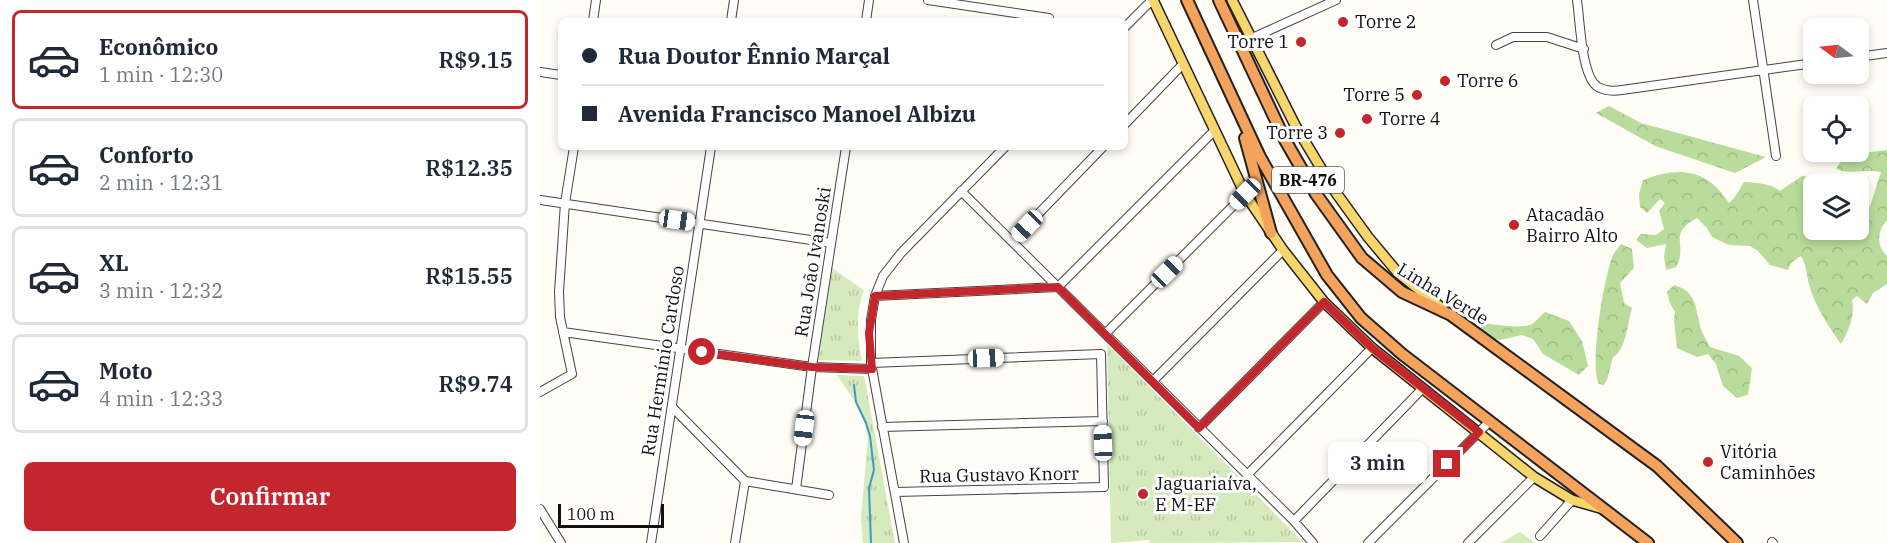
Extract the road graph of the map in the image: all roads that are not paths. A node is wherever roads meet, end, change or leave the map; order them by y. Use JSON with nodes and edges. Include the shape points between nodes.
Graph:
{"nodes":[{"id":1,"x":596,"y":0,"type":"edge"},
{"id":2,"x":734,"y":0,"type":"edge"},
{"id":3,"x":869,"y":0,"type":"edge"},
{"id":4,"x":928,"y":0,"type":"edge"},
{"id":5,"x":1153,"y":0,"type":"edge"},
{"id":6,"x":1187,"y":0,"type":"edge"},
{"id":7,"x":1219,"y":0,"type":"edge"},
{"id":8,"x":1232,"y":0,"type":"edge"},
{"id":9,"x":1336,"y":0,"type":"edge"},
{"id":10,"x":1577,"y":0,"type":"edge"},
{"id":11,"x":1753,"y":0,"type":"edge"},
{"id":12,"x":593,"y":18,"type":"edge"},
{"id":13,"x":731,"y":18,"type":"edge"},
{"id":14,"x":866,"y":18,"type":"edge"},
{"id":15,"x":1049,"y":18,"type":"dead end"},
{"id":16,"x":1128,"y":24,"type":"edge"},
{"id":17,"x":1250,"y":39,"type":"junction"},
{"id":18,"x":1496,"y":45,"type":"dead end"},
{"id":19,"x":1584,"y":49,"type":"junction"},
{"id":20,"x":1887,"y":53,"type":"edge"},
{"id":21,"x":1869,"y":55,"type":"edge"},
{"id":22,"x":1183,"y":64,"type":"junction"},
{"id":23,"x":1803,"y":65,"type":"edge"},
{"id":24,"x":1764,"y":70,"type":"junction"},
{"id":25,"x":540,"y":72,"type":"edge"},
{"id":26,"x":558,"y":75,"type":"edge"},
{"id":27,"x":1238,"y":112,"type":"junction"},
{"id":28,"x":1128,"y":121,"type":"edge"},
{"id":29,"x":1214,"y":131,"type":"junction"},
{"id":30,"x":574,"y":150,"type":"edge"},
{"id":31,"x":711,"y":150,"type":"edge"},
{"id":32,"x":846,"y":150,"type":"edge"},
{"id":33,"x":1002,"y":150,"type":"edge"},
{"id":34,"x":1099,"y":150,"type":"edge"},
{"id":35,"x":1776,"y":156,"type":"dead end"},
{"id":36,"x":961,"y":191,"type":"junction"},
{"id":37,"x":1245,"y":194,"type":"junction"},
{"id":38,"x":540,"y":200,"type":"edge"},
{"id":39,"x":565,"y":204,"type":"junction"},
{"id":40,"x":700,"y":224,"type":"junction"},
{"id":41,"x":1270,"y":233,"type":"junction"},
{"id":42,"x":1012,"y":241,"type":"junction"},
{"id":43,"x":831,"y":243,"type":"junction"},
{"id":44,"x":1283,"y":250,"type":"junction"},
{"id":45,"x":1058,"y":287,"type":"junction"},
{"id":46,"x":875,"y":296,"type":"junction"},
{"id":47,"x":1324,"y":302,"type":"junction"},
{"id":48,"x":1451,"y":315,"type":"junction"},
{"id":49,"x":563,"y":332,"type":"junction"},
{"id":50,"x":1105,"y":334,"type":"junction"},
{"id":51,"x":1372,"y":348,"type":"junction"},
{"id":52,"x":681,"y":349,"type":"junction"},
{"id":53,"x":871,"y":366,"type":"junction"},
{"id":54,"x":812,"y":367,"type":"junction"},
{"id":55,"x":1153,"y":381,"type":"junction"},
{"id":56,"x":1423,"y":388,"type":"junction"},
{"id":57,"x":540,"y":393,"type":"edge"},
{"id":58,"x":672,"y":407,"type":"junction"},
{"id":59,"x":1102,"y":421,"type":"junction"},
{"id":60,"x":1489,"y":422,"type":"junction"},
{"id":61,"x":882,"y":427,"type":"junction"},
{"id":62,"x":1199,"y":428,"type":"junction"},
{"id":63,"x":1479,"y":432,"type":"junction"},
{"id":64,"x":1247,"y":475,"type":"junction"},
{"id":65,"x":1534,"y":477,"type":"junction"},
{"id":66,"x":745,"y":481,"type":"junction"},
{"id":67,"x":796,"y":489,"type":"junction"},
{"id":68,"x":895,"y":492,"type":"junction"},
{"id":69,"x":829,"y":495,"type":"dead end"},
{"id":70,"x":1572,"y":500,"type":"junction"},
{"id":71,"x":540,"y":509,"type":"edge"},
{"id":72,"x":1603,"y":509,"type":"junction"},
{"id":73,"x":1294,"y":521,"type":"junction"},
{"id":74,"x":1540,"y":536,"type":"dead end"},
{"id":75,"x":1736,"y":541,"type":"edge"},
{"id":76,"x":1368,"y":542,"type":"edge"},
{"id":77,"x":561,"y":543,"type":"edge"},
{"id":78,"x":651,"y":543,"type":"edge"},
{"id":79,"x":735,"y":543,"type":"edge"},
{"id":80,"x":904,"y":543,"type":"edge"},
{"id":81,"x":1313,"y":543,"type":"edge"},
{"id":82,"x":1468,"y":543,"type":"edge"},
{"id":83,"x":1646,"y":543,"type":"edge"}],
"edges":[{"from":1,"to":12,"type":"street"},
{"from":2,"to":13,"type":"street"},
{"from":3,"to":14,"type":"street"},
{"from":4,"to":15,"type":"street"},
{"from":5,"to":16,"type":"street"},
{"from":5,"to":22,"type":"main road"},
{"from":6,"to":27,"type":"highway","number":"BR-476"},
{"from":7,"to":48,"type":"highway","name":"Linha Verde","number":"BR-476","via":[[1285,141],[1316,194],[1356,249],[1402,292]]},
{"from":8,"to":17,"type":"main road"},
{"from":9,"to":17,"type":"street"},
{"from":10,"to":19,"type":"street"},
{"from":11,"to":24,"type":"street"},
{"from":17,"to":48,"type":"main road","via":[[1306,144],[1347,209],[1398,273]]},
{"from":18,"to":19,"type":"street","via":[[1513,37],[1547,37]]},
{"from":19,"to":24,"type":"street","via":[[1587,71],[1593,82],[1606,90]]},
{"from":20,"to":21,"type":"street"},
{"from":22,"to":28,"type":"street"},
{"from":22,"to":29,"type":"main road"},
{"from":23,"to":24,"type":"street"},
{"from":24,"to":35,"type":"street"},
{"from":25,"to":26,"type":"street"},
{"from":27,"to":41,"type":"highway"},
{"from":27,"to":60,"type":"highway","number":"BR-476","via":[[1280,194],[1327,275],[1348,302],[1387,343]]},
{"from":29,"to":37,"type":"main road"},
{"from":29,"to":45,"type":"street"},
{"from":30,"to":39,"type":"street"},
{"from":31,"to":40,"type":"street","name":"Rua Hermínio Cardoso"},
{"from":32,"to":43,"type":"street","name":"Rua João Ivanoski"},
{"from":33,"to":36,"type":"street"},
{"from":34,"to":42,"type":"street"},
{"from":36,"to":42,"type":"street"},
{"from":36,"to":46,"type":"street","via":[[894,260]]},
{"from":37,"to":41,"type":"main road"},
{"from":37,"to":50,"type":"street"},
{"from":38,"to":39,"type":"street"},
{"from":39,"to":40,"type":"street"},
{"from":39,"to":49,"type":"street","via":[[559,292]]},
{"from":40,"to":43,"type":"street"},
{"from":40,"to":52,"type":"street","name":"Rua Hermínio Cardoso"},
{"from":41,"to":44,"type":"main road"},
{"from":42,"to":45,"type":"street"},
{"from":43,"to":54,"type":"street","name":"Rua João Ivanoski"},
{"from":44,"to":47,"type":"main road"},
{"from":44,"to":55,"type":"street"},
{"from":45,"to":46,"type":"street"},
{"from":45,"to":50,"type":"street"},
{"from":46,"to":53,"type":"street","via":[[869,333]]},
{"from":47,"to":51,"type":"main road"},
{"from":47,"to":62,"type":"street"},
{"from":48,"to":75,"type":"highway","name":"Linha Verde","number":"BR-476","via":[[1657,466]]},
{"from":49,"to":52,"type":"street"},
{"from":49,"to":57,"type":"street","via":[[572,374]]},
{"from":50,"to":55,"type":"street"},
{"from":51,"to":56,"type":"main road"},
{"from":51,"to":64,"type":"street"},
{"from":52,"to":54,"type":"street"},
{"from":52,"to":58,"type":"street","name":"Rua Hermínio Cardoso"},
{"from":53,"to":54,"type":"street"},
{"from":53,"to":59,"type":"street","via":[[1101,354]]},
{"from":53,"to":61,"type":"street"},
{"from":54,"to":67,"type":"street","name":"Rua João Ivanoski"},
{"from":55,"to":62,"type":"street"},
{"from":56,"to":63,"type":"main road"},
{"from":56,"to":73,"type":"street"},
{"from":58,"to":66,"type":"street"},
{"from":58,"to":78,"type":"street","name":"Rua Hermínio Cardoso"},
{"from":59,"to":61,"type":"street"},
{"from":59,"to":68,"type":"street","name":"Rua Gustavo Knorr","via":[[1104,487]]},
{"from":60,"to":63,"type":"street"},
{"from":60,"to":72,"type":"highway","number":"BR-476"},
{"from":61,"to":68,"type":"street"},
{"from":62,"to":64,"type":"street"},
{"from":63,"to":65,"type":"main road"},
{"from":63,"to":76,"type":"street"},
{"from":64,"to":73,"type":"street"},
{"from":65,"to":70,"type":"main road"},
{"from":65,"to":82,"type":"street"},
{"from":66,"to":67,"type":"street"},
{"from":66,"to":79,"type":"street"},
{"from":67,"to":69,"type":"street"},
{"from":68,"to":80,"type":"street"},
{"from":70,"to":72,"type":"main road"},
{"from":70,"to":74,"type":"street"},
{"from":71,"to":77,"type":"street"},
{"from":72,"to":83,"type":"highway","number":"BR-476"},
{"from":73,"to":81,"type":"street"}]}
